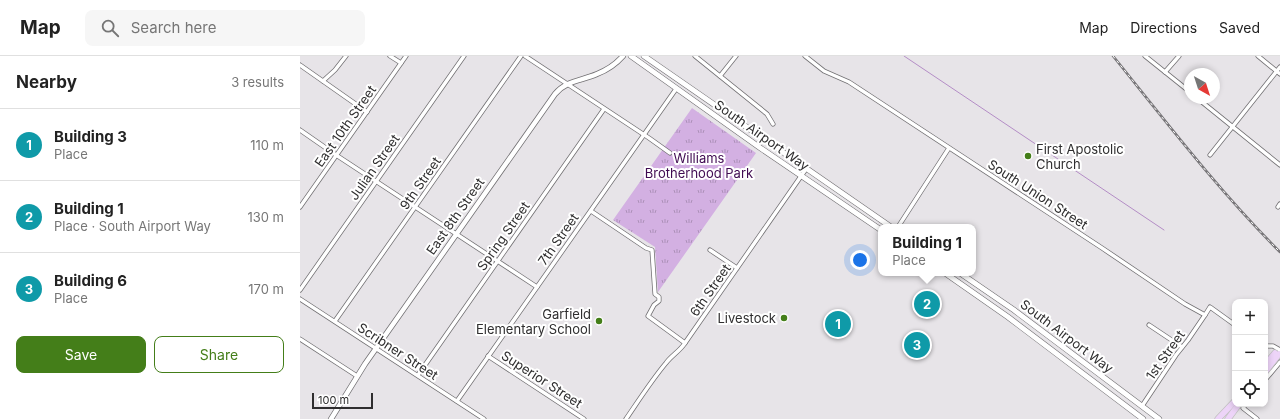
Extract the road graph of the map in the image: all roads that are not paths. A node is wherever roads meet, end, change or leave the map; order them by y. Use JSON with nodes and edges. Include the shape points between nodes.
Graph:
{"nodes":[{"id":1,"x":346,"y":56,"type":"edge"},
{"id":2,"x":390,"y":56,"type":"edge"},
{"id":3,"x":406,"y":56,"type":"edge"},
{"id":4,"x":464,"y":56,"type":"edge"},
{"id":5,"x":521,"y":56,"type":"edge"},
{"id":6,"x":525,"y":56,"type":"edge"},
{"id":7,"x":623,"y":56,"type":"edge"},
{"id":8,"x":631,"y":56,"type":"edge"},
{"id":9,"x":644,"y":56,"type":"edge"},
{"id":10,"x":695,"y":56,"type":"edge"},
{"id":11,"x":736,"y":56,"type":"edge"},
{"id":12,"x":805,"y":56,"type":"edge"},
{"id":13,"x":1145,"y":56,"type":"edge"},
{"id":14,"x":1178,"y":56,"type":"edge"},
{"id":15,"x":1258,"y":56,"type":"edge"},
{"id":16,"x":401,"y":63,"type":"junction"},
{"id":17,"x":300,"y":65,"type":"edge"},
{"id":18,"x":1280,"y":67,"type":"edge"},
{"id":19,"x":1165,"y":72,"type":"junction"},
{"id":20,"x":1278,"y":72,"type":"edge"},
{"id":21,"x":720,"y":76,"type":"junction"},
{"id":22,"x":323,"y":81,"type":"junction"},
{"id":23,"x":567,"y":84,"type":"junction"},
{"id":24,"x":1184,"y":87,"type":"edge"},
{"id":25,"x":676,"y":89,"type":"junction"},
{"id":26,"x":1204,"y":104,"type":"edge"},
{"id":27,"x":604,"y":109,"type":"junction"},
{"id":28,"x":367,"y":112,"type":"junction"},
{"id":29,"x":773,"y":124,"type":"dead end"},
{"id":30,"x":1232,"y":126,"type":"junction"},
{"id":31,"x":300,"y":130,"type":"edge"},
{"id":32,"x":644,"y":135,"type":"junction"},
{"id":33,"x":949,"y":148,"type":"junction"},
{"id":34,"x":670,"y":153,"type":"dead end"},
{"id":35,"x":336,"y":155,"type":"junction"},
{"id":36,"x":1210,"y":155,"type":"dead end"},
{"id":37,"x":1280,"y":165,"type":"edge"},
{"id":38,"x":806,"y":169,"type":"junction"},
{"id":39,"x":801,"y":176,"type":"junction"},
{"id":40,"x":376,"y":182,"type":"junction"},
{"id":41,"x":300,"y":207,"type":"edge"},
{"id":42,"x":415,"y":207,"type":"junction"},
{"id":43,"x":590,"y":211,"type":"junction"},
{"id":44,"x":888,"y":224,"type":"edge"},
{"id":45,"x":900,"y":224,"type":"edge"},
{"id":46,"x":878,"y":228,"type":"edge"},
{"id":47,"x":456,"y":234,"type":"junction"},
{"id":48,"x":710,"y":250,"type":"dead end"},
{"id":49,"x":498,"y":261,"type":"junction"},
{"id":50,"x":737,"y":268,"type":"junction"},
{"id":51,"x":949,"y":276,"type":"edge"},
{"id":52,"x":964,"y":276,"type":"edge"},
{"id":53,"x":537,"y":287,"type":"junction"},
{"id":54,"x":300,"y":290,"type":"edge"},
{"id":55,"x":300,"y":299,"type":"edge"},
{"id":56,"x":1205,"y":315,"type":"junction"},
{"id":57,"x":335,"y":321,"type":"junction"},
{"id":58,"x":1232,"y":323,"type":"edge"},
{"id":59,"x":1149,"y":325,"type":"dead end"},
{"id":60,"x":300,"y":339,"type":"edge"},
{"id":61,"x":685,"y":343,"type":"junction"},
{"id":62,"x":1268,"y":346,"type":"edge"},
{"id":63,"x":1182,"y":347,"type":"junction"},
{"id":64,"x":376,"y":348,"type":"junction"},
{"id":65,"x":1278,"y":353,"type":"edge"},
{"id":66,"x":488,"y":356,"type":"junction"},
{"id":67,"x":1268,"y":362,"type":"edge"},
{"id":68,"x":1280,"y":362,"type":"edge"},
{"id":69,"x":1266,"y":371,"type":"edge"},
{"id":70,"x":418,"y":375,"type":"junction"},
{"id":71,"x":357,"y":376,"type":"junction"},
{"id":72,"x":1268,"y":376,"type":"edge"},
{"id":73,"x":457,"y":401,"type":"junction"},
{"id":74,"x":1232,"y":404,"type":"edge"},
{"id":75,"x":1142,"y":406,"type":"junction"},
{"id":76,"x":1241,"y":407,"type":"edge"},
{"id":77,"x":1245,"y":407,"type":"edge"},
{"id":78,"x":330,"y":419,"type":"edge"},
{"id":79,"x":484,"y":419,"type":"edge"},
{"id":80,"x":584,"y":419,"type":"edge"},
{"id":81,"x":626,"y":419,"type":"edge"},
{"id":82,"x":1143,"y":419,"type":"edge"},
{"id":83,"x":1159,"y":419,"type":"edge"},
{"id":84,"x":1218,"y":419,"type":"edge"},
{"id":85,"x":1228,"y":419,"type":"edge"},
{"id":86,"x":1257,"y":419,"type":"edge"}],
"edges":[{"from":1,"to":22,"type":"street"},
{"from":2,"to":16,"type":"street"},
{"from":3,"to":16,"type":"street","name":"East 10th Street"},
{"from":4,"to":40,"type":"street","name":"Julian Street"},
{"from":5,"to":42,"type":"street","name":"9th Street"},
{"from":6,"to":23,"type":"street"},
{"from":7,"to":23,"type":"street","name":"East 8th Street","via":[[602,72]]},
{"from":8,"to":25,"type":"main road","name":"South Airport Way"},
{"from":9,"to":38,"type":"main road","name":"South Airport Way"},
{"from":10,"to":21,"type":"street"},
{"from":11,"to":21,"type":"street"},
{"from":12,"to":33,"type":"street","name":"South Union Street","via":[[824,71],[849,82]]},
{"from":13,"to":19,"type":"street"},
{"from":14,"to":19,"type":"street"},
{"from":15,"to":20,"type":"street"},
{"from":16,"to":28,"type":"street","name":"East 10th Street"},
{"from":17,"to":22,"type":"street"},
{"from":18,"to":20,"type":"street"},
{"from":19,"to":24,"type":"street"},
{"from":20,"to":30,"type":"street"},
{"from":21,"to":29,"type":"street","via":[[767,114]]},
{"from":22,"to":28,"type":"street"},
{"from":23,"to":27,"type":"street"},
{"from":23,"to":47,"type":"street","name":"East 8th Street","via":[[555,94]]},
{"from":25,"to":32,"type":"street","name":"7th Street"},
{"from":25,"to":39,"type":"main road","name":"South Airport Way"},
{"from":26,"to":30,"type":"street"},
{"from":27,"to":32,"type":"street"},
{"from":27,"to":49,"type":"street","name":"Spring Street"},
{"from":28,"to":35,"type":"street","name":"East 10th Street"},
{"from":30,"to":36,"type":"street"},
{"from":30,"to":37,"type":"street"},
{"from":31,"to":35,"type":"street"},
{"from":32,"to":34,"type":"street"},
{"from":32,"to":43,"type":"street","name":"7th Street"},
{"from":33,"to":45,"type":"street"},
{"from":33,"to":56,"type":"street","name":"South Union Street"},
{"from":35,"to":40,"type":"street"},
{"from":35,"to":41,"type":"street","name":"East 10th Street"},
{"from":38,"to":39,"type":"street","name":"6th Street"},
{"from":38,"to":44,"type":"main road","name":"South Airport Way"},
{"from":39,"to":46,"type":"main road","name":"South Airport Way"},
{"from":39,"to":50,"type":"street","name":"6th Street"},
{"from":40,"to":42,"type":"street"},
{"from":40,"to":54,"type":"street","name":"Julian Street"},
{"from":42,"to":47,"type":"street"},
{"from":42,"to":57,"type":"street","name":"9th Street"},
{"from":43,"to":53,"type":"street","name":"7th Street"},
{"from":43,"to":61,"type":"street","via":[[652,250],[655,294],[659,301],[648,316]]},
{"from":47,"to":49,"type":"street"},
{"from":47,"to":64,"type":"street","name":"East 8th Street"},
{"from":48,"to":50,"type":"street"},
{"from":49,"to":53,"type":"street"},
{"from":49,"to":70,"type":"street","name":"Spring Street"},
{"from":50,"to":61,"type":"street","name":"6th Street"},
{"from":51,"to":82,"type":"main road","name":"South Airport Way"},
{"from":52,"to":75,"type":"main road","name":"South Airport Way"},
{"from":53,"to":66,"type":"street","name":"7th Street"},
{"from":55,"to":57,"type":"street","name":"Scribner Street"},
{"from":56,"to":58,"type":"street","via":[[1210,307]]},
{"from":56,"to":63,"type":"street","name":"1st Street"},
{"from":57,"to":64,"type":"street","name":"Scribner Street"},
{"from":59,"to":63,"type":"street"},
{"from":60,"to":71,"type":"street"},
{"from":61,"to":81,"type":"street","name":"6th Street","via":[[667,361]]},
{"from":62,"to":65,"type":"street","via":[[1273,346]]},
{"from":63,"to":75,"type":"street","name":"1st Street"},
{"from":64,"to":70,"type":"street","name":"Scribner Street"},
{"from":64,"to":71,"type":"street","name":"East 8th Street"},
{"from":65,"to":67,"type":"main road"},
{"from":65,"to":69,"type":"main road"},
{"from":66,"to":73,"type":"street","name":"7th Street"},
{"from":66,"to":80,"type":"street","name":"Superior Street"},
{"from":68,"to":72,"type":"street"},
{"from":70,"to":73,"type":"street","name":"Scribner Street"},
{"from":71,"to":78,"type":"street","name":"East 8th Street"},
{"from":73,"to":79,"type":"street","name":"Scribner Street"},
{"from":74,"to":84,"type":"main road"},
{"from":75,"to":82,"type":"main road","via":[[1140,410]]},
{"from":75,"to":83,"type":"main road","name":"South Airport Way"},
{"from":76,"to":85,"type":"main road"},
{"from":77,"to":86,"type":"street"}]}
